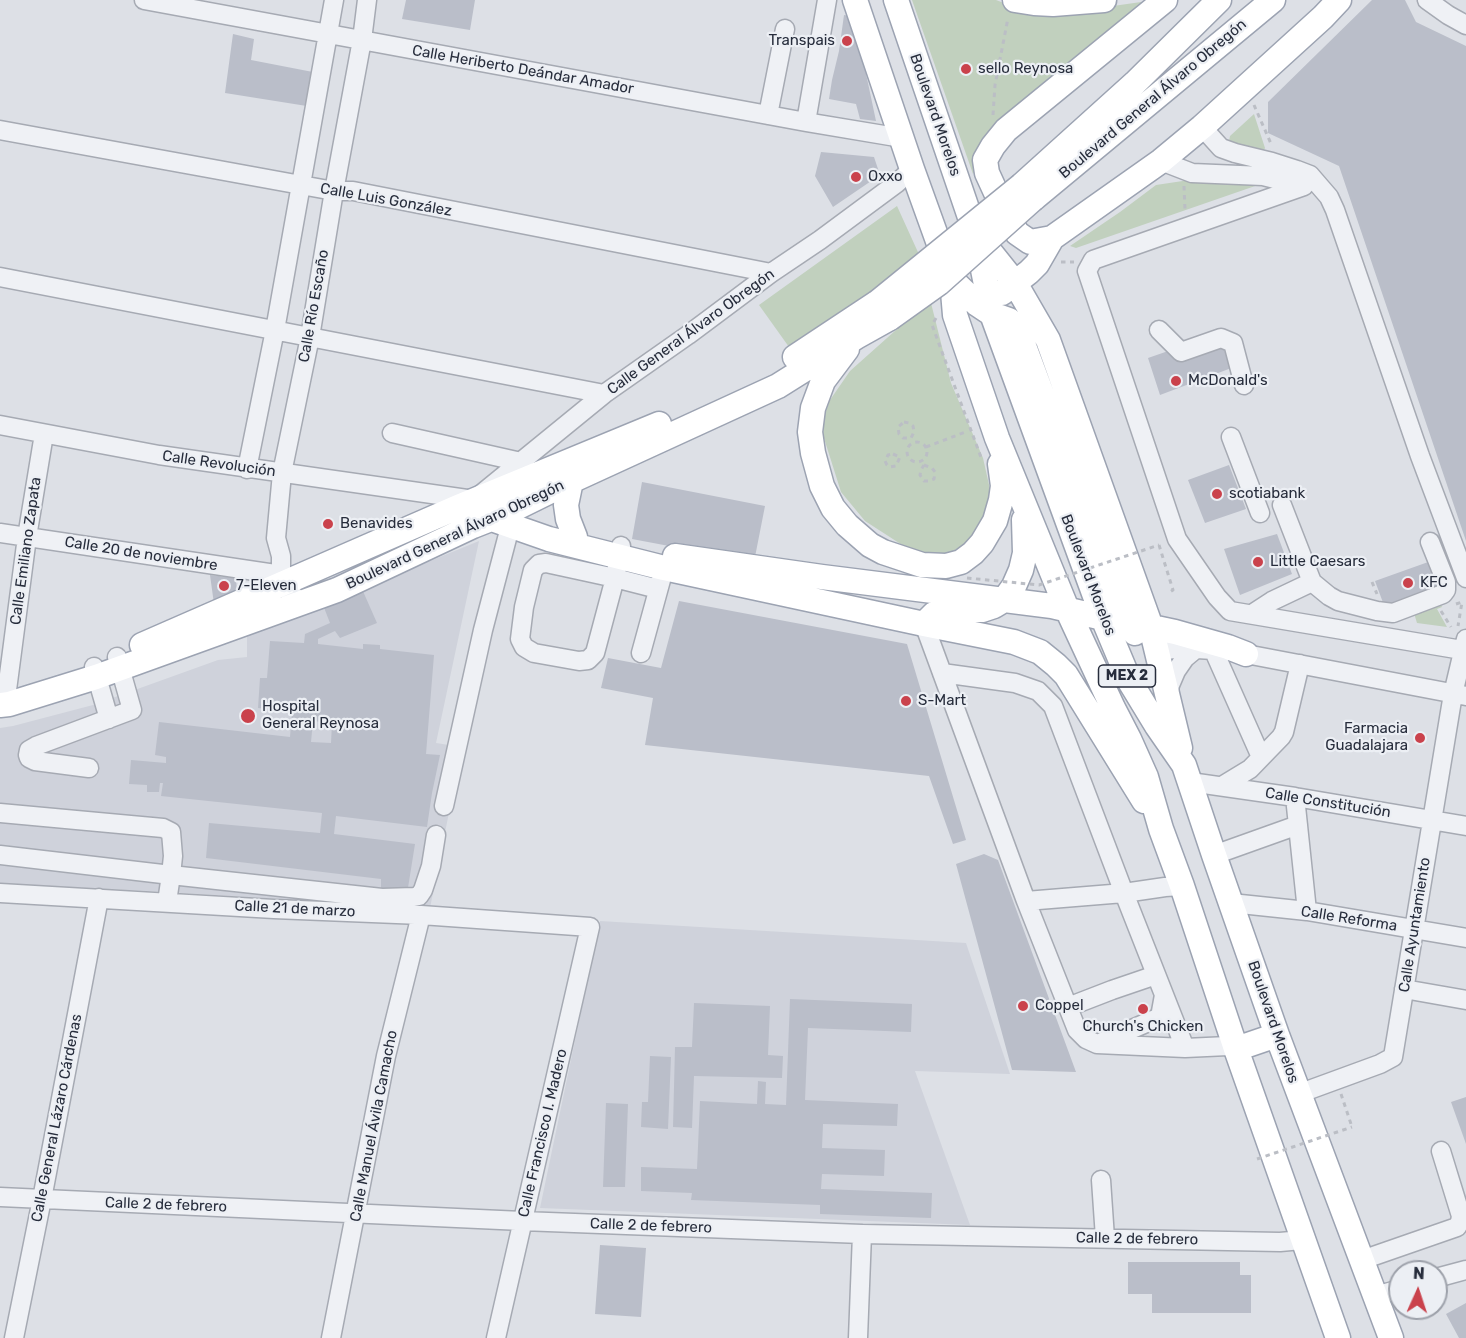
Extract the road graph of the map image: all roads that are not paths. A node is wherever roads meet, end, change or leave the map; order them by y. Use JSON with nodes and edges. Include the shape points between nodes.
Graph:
{"nodes":[{"id":1,"x":144,"y":0,"type":"edge"},
{"id":2,"x":334,"y":0,"type":"edge"},
{"id":3,"x":367,"y":0,"type":"edge"},
{"id":4,"x":827,"y":0,"type":"edge"},
{"id":5,"x":855,"y":0,"type":"edge"},
{"id":6,"x":896,"y":0,"type":"edge"},
{"id":7,"x":1104,"y":0,"type":"edge"},
{"id":8,"x":1165,"y":0,"type":"edge"},
{"id":9,"x":1219,"y":0,"type":"edge"},
{"id":10,"x":1273,"y":0,"type":"edge"},
{"id":11,"x":1339,"y":0,"type":"edge"},
{"id":12,"x":1427,"y":0,"type":"edge"},
{"id":13,"x":1054,"y":2,"type":"edge"},
{"id":14,"x":1011,"y":9,"type":"edge"},
{"id":15,"x":1466,"y":25,"type":"edge"},
{"id":16,"x":785,"y":29,"type":"dead end"},
{"id":17,"x":328,"y":34,"type":"junction"},
{"id":18,"x":362,"y":40,"type":"junction"},
{"id":19,"x":768,"y":115,"type":"junction"},
{"id":20,"x":806,"y":122,"type":"junction"},
{"id":21,"x":1202,"y":127,"type":"junction"},
{"id":22,"x":0,"y":130,"type":"edge"},
{"id":23,"x":902,"y":138,"type":"junction"},
{"id":24,"x":1161,"y":161,"type":"junction"},
{"id":25,"x":912,"y":170,"type":"junction"},
{"id":26,"x":1311,"y":183,"type":"junction"},
{"id":27,"x":300,"y":185,"type":"junction"},
{"id":28,"x":334,"y":190,"type":"junction"},
{"id":29,"x":1028,"y":192,"type":"junction"},
{"id":30,"x":976,"y":235,"type":"junction"},
{"id":31,"x":1052,"y":238,"type":"junction"},
{"id":32,"x":771,"y":273,"type":"junction"},
{"id":33,"x":0,"y":277,"type":"edge"},
{"id":34,"x":952,"y":280,"type":"junction"},
{"id":35,"x":1016,"y":283,"type":"junction"},
{"id":36,"x":884,"y":310,"type":"junction"},
{"id":37,"x":992,"y":314,"type":"junction"},
{"id":38,"x":274,"y":330,"type":"junction"},
{"id":39,"x":1159,"y":330,"type":"dead end"},
{"id":40,"x":310,"y":337,"type":"junction"},
{"id":41,"x":856,"y":338,"type":"junction"},
{"id":42,"x":1244,"y":385,"type":"dead end"},
{"id":43,"x":604,"y":394,"type":"junction"},
{"id":44,"x":0,"y":425,"type":"edge"},
{"id":45,"x":392,"y":433,"type":"dead end"},
{"id":46,"x":44,"y":434,"type":"junction"},
{"id":47,"x":1231,"y":437,"type":"dead end"},
{"id":48,"x":996,"y":438,"type":"junction"},
{"id":49,"x":520,"y":462,"type":"junction"},
{"id":50,"x":247,"y":468,"type":"junction"},
{"id":51,"x":282,"y":473,"type":"junction"},
{"id":52,"x":572,"y":481,"type":"junction"},
{"id":53,"x":1020,"y":497,"type":"junction"},
{"id":54,"x":457,"y":501,"type":"junction"},
{"id":55,"x":1282,"y":505,"type":"dead end"},
{"id":56,"x":1260,"y":513,"type":"dead end"},
{"id":57,"x":502,"y":519,"type":"junction"},
{"id":58,"x":0,"y":533,"type":"edge"},
{"id":59,"x":27,"y":537,"type":"junction"},
{"id":60,"x":575,"y":537,"type":"junction"},
{"id":61,"x":1430,"y":542,"type":"dead end"},
{"id":62,"x":618,"y":560,"type":"junction"},
{"id":63,"x":663,"y":571,"type":"junction"},
{"id":64,"x":822,"y":577,"type":"junction"},
{"id":65,"x":281,"y":579,"type":"junction"},
{"id":66,"x":1466,"y":579,"type":"edge"},
{"id":67,"x":1312,"y":582,"type":"junction"},
{"id":68,"x":1004,"y":600,"type":"junction"},
{"id":69,"x":302,"y":604,"type":"junction"},
{"id":70,"x":1067,"y":609,"type":"junction"},
{"id":71,"x":1252,"y":614,"type":"junction"},
{"id":72,"x":1103,"y":618,"type":"junction"},
{"id":73,"x":924,"y":624,"type":"junction"},
{"id":74,"x":1139,"y":625,"type":"junction"},
{"id":75,"x":1459,"y":636,"type":"edge"},
{"id":76,"x":1205,"y":649,"type":"junction"},
{"id":77,"x":1157,"y":652,"type":"junction"},
{"id":78,"x":640,"y":653,"type":"dead end"},
{"id":79,"x":1246,"y":654,"type":"junction"},
{"id":80,"x":119,"y":662,"type":"junction"},
{"id":81,"x":1300,"y":664,"type":"junction"},
{"id":82,"x":95,"y":671,"type":"junction"},
{"id":83,"x":942,"y":673,"type":"junction"},
{"id":84,"x":1129,"y":680,"type":"junction"},
{"id":85,"x":1459,"y":695,"type":"edge"},
{"id":86,"x":4,"y":698,"type":"edge"},
{"id":87,"x":1167,"y":700,"type":"junction"},
{"id":88,"x":1113,"y":708,"type":"junction"},
{"id":89,"x":109,"y":719,"type":"junction"},
{"id":90,"x":1261,"y":757,"type":"junction"},
{"id":91,"x":89,"y":768,"type":"dead end"},
{"id":92,"x":1187,"y":774,"type":"junction"},
{"id":93,"x":1222,"y":786,"type":"junction"},
{"id":94,"x":1295,"y":796,"type":"junction"},
{"id":95,"x":444,"y":806,"type":"dead end"},
{"id":96,"x":0,"y":813,"type":"edge"},
{"id":97,"x":1431,"y":820,"type":"junction"},
{"id":98,"x":1298,"y":825,"type":"junction"},
{"id":99,"x":1466,"y":826,"type":"edge"},
{"id":100,"x":1161,"y":829,"type":"junction"},
{"id":101,"x":436,"y":835,"type":"dead end"},
{"id":102,"x":0,"y":855,"type":"edge"},
{"id":103,"x":1214,"y":855,"type":"junction"},
{"id":104,"x":171,"y":876,"type":"junction"},
{"id":105,"x":1182,"y":886,"type":"junction"},
{"id":106,"x":0,"y":893,"type":"edge"},
{"id":107,"x":1124,"y":893,"type":"junction"},
{"id":108,"x":99,"y":898,"type":"junction"},
{"id":109,"x":1026,"y":901,"type":"junction"},
{"id":110,"x":167,"y":902,"type":"junction"},
{"id":111,"x":1231,"y":903,"type":"junction"},
{"id":112,"x":1307,"y":911,"type":"junction"},
{"id":113,"x":421,"y":915,"type":"junction"},
{"id":114,"x":590,"y":927,"type":"joint"},
{"id":115,"x":1415,"y":929,"type":"junction"},
{"id":116,"x":1466,"y":938,"type":"edge"},
{"id":117,"x":1156,"y":975,"type":"junction"},
{"id":118,"x":1404,"y":989,"type":"junction"},
{"id":119,"x":1164,"y":995,"type":"junction"},
{"id":120,"x":1466,"y":1000,"type":"edge"},
{"id":121,"x":1068,"y":1007,"type":"junction"},
{"id":122,"x":1277,"y":1035,"type":"junction"},
{"id":123,"x":1097,"y":1044,"type":"junction"},
{"id":124,"x":1185,"y":1048,"type":"junction"},
{"id":125,"x":1236,"y":1048,"type":"junction"},
{"id":126,"x":1298,"y":1094,"type":"junction"},
{"id":127,"x":1441,"y":1151,"type":"dead end"},
{"id":128,"x":1101,"y":1180,"type":"dead end"},
{"id":129,"x":0,"y":1197,"type":"edge"},
{"id":130,"x":42,"y":1199,"type":"junction"},
{"id":131,"x":357,"y":1213,"type":"junction"},
{"id":132,"x":522,"y":1221,"type":"junction"},
{"id":133,"x":862,"y":1234,"type":"junction"},
{"id":134,"x":1105,"y":1238,"type":"junction"},
{"id":135,"x":1302,"y":1240,"type":"junction"},
{"id":136,"x":1362,"y":1260,"type":"junction"},
{"id":137,"x":1466,"y":1270,"type":"edge"},
{"id":138,"x":1448,"y":1275,"type":"edge"},
{"id":139,"x":1388,"y":1292,"type":"edge"},
{"id":140,"x":1375,"y":1296,"type":"junction"},
{"id":141,"x":14,"y":1338,"type":"edge"},
{"id":142,"x":331,"y":1338,"type":"edge"},
{"id":143,"x":496,"y":1338,"type":"edge"},
{"id":144,"x":858,"y":1338,"type":"edge"},
{"id":145,"x":1338,"y":1338,"type":"edge"},
{"id":146,"x":1391,"y":1338,"type":"edge"}],
"edges":[{"from":1,"to":17,"type":"street","name":"Calle Heriberto Deándar Amador"},
{"from":2,"to":17,"type":"street"},
{"from":3,"to":18,"type":"street","name":"Calle Río Escaño"},
{"from":4,"to":20,"type":"street"},
{"from":5,"to":23,"type":"main road","name":"Boulevard Morelos","number":"MEX 2"},
{"from":6,"to":30,"type":"main road","name":"Boulevard Morelos","number":"MEX 2"},
{"from":7,"to":13,"type":"main road"},
{"from":8,"to":31,"type":"main road","via":[[1006,130],[985,160],[987,173],[1017,233],[1030,242]]},
{"from":9,"to":29,"type":"main road","name":"Boulevard General Álvaro Obregón"},
{"from":10,"to":29,"type":"main road","name":"Boulevard General Álvaro Obregón"},
{"from":11,"to":21,"type":"main road"},
{"from":12,"to":15,"type":"street"},
{"from":13,"to":14,"type":"main road"},
{"from":16,"to":19,"type":"street"},
{"from":17,"to":18,"type":"street","name":"Calle Heriberto Deándar Amador"},
{"from":17,"to":27,"type":"street"},
{"from":18,"to":19,"type":"street","name":"Calle Heriberto Deándar Amador"},
{"from":18,"to":28,"type":"street","name":"Calle Río Escaño"},
{"from":19,"to":20,"type":"street","name":"Calle Heriberto Deándar Amador"},
{"from":20,"to":23,"type":"street","name":"Calle Heriberto Deándar Amador"},
{"from":21,"to":24,"type":"main road"},
{"from":21,"to":26,"type":"street","via":[[1221,148],[1297,170]]},
{"from":22,"to":27,"type":"street","name":"Calle Luis González"},
{"from":23,"to":25,"type":"main road","name":"Boulevard Morelos","number":"MEX 2"},
{"from":24,"to":26,"type":"street","via":[[1190,173],[1263,176]]},
{"from":24,"to":31,"type":"main road"},
{"from":25,"to":32,"type":"street","name":"Calle General Álvaro Obregón"},
{"from":25,"to":34,"type":"main road","name":"Boulevard Morelos","number":"MEX 2"},
{"from":26,"to":66,"type":"street","via":[[1329,197],[1335,210]]},
{"from":26,"to":71,"type":"street","via":[[1093,260],[1087,271],[1177,539],[1230,611]]},
{"from":27,"to":28,"type":"street","name":"Calle Luis González"},
{"from":27,"to":38,"type":"street"},
{"from":28,"to":32,"type":"street","name":"Calle Luis González"},
{"from":28,"to":40,"type":"street","name":"Calle Río Escaño"},
{"from":29,"to":36,"type":"main road","bridge":true},
{"from":30,"to":35,"type":"main road"},
{"from":30,"to":37,"type":"main road","name":"Boulevard Morelos","number":"MEX 2"},
{"from":31,"to":35,"type":"main road","via":[[1037,264]]},
{"from":32,"to":43,"type":"street","name":"Calle General Álvaro Obregón"},
{"from":33,"to":38,"type":"street"},
{"from":34,"to":37,"type":"main road"},
{"from":34,"to":48,"type":"main road","name":"Boulevard Morelos","number":"MEX 2","via":[[956,315]]},
{"from":35,"to":37,"type":"main road","via":[[1000,294]]},
{"from":35,"to":74,"type":"main road","via":[[1048,340]]},
{"from":36,"to":41,"type":"main road","name":"Boulevard General Álvaro Obregón"},
{"from":36,"to":54,"type":"main road","name":"Boulevard General Álvaro Obregón","via":[[781,366],[658,424]]},
{"from":37,"to":72,"type":"main road","name":"Boulevard Morelos","number":"MEX 2"},
{"from":37,"to":74,"type":"main road","via":[[1009,320],[1018,330]]},
{"from":38,"to":40,"type":"street"},
{"from":38,"to":50,"type":"street"},
{"from":39,"to":42,"type":"street","via":[[1181,352],[1221,338],[1233,343]]},
{"from":40,"to":43,"type":"street"},
{"from":40,"to":51,"type":"street","name":"Calle Río Escaño"},
{"from":41,"to":48,"type":"main road","via":[[823,381],[813,408],[810,432],[822,486],[833,508],[870,545],[922,565],[946,566],[973,553],[989,534],[1001,500],[1003,486]]},
{"from":41,"to":52,"type":"main road","name":"Boulevard General Álvaro Obregón","via":[[778,386]]},
{"from":43,"to":49,"type":"street","name":"Calle General Álvaro Obregón"},
{"from":44,"to":46,"type":"street","name":"Calle Revolución"},
{"from":45,"to":49,"type":"street"},
{"from":46,"to":50,"type":"street","name":"Calle Revolución"},
{"from":46,"to":59,"type":"street","name":"Calle Emiliano Zapata"},
{"from":47,"to":56,"type":"street"},
{"from":48,"to":53,"type":"main road","name":"Boulevard Morelos","number":"MEX 2"},
{"from":49,"to":54,"type":"street","name":"Calle General Álvaro Obregón"},
{"from":50,"to":51,"type":"street","name":"Calle Revolución"},
{"from":51,"to":54,"type":"street","name":"Calle Revolución"},
{"from":51,"to":65,"type":"street","name":"Calle Río Escaño","via":[[276,538]]},
{"from":52,"to":57,"type":"main road","name":"Boulevard General Álvaro Obregón"},
{"from":52,"to":60,"type":"main road","via":[[566,505]]},
{"from":53,"to":68,"type":"main road","via":[[1025,553],[1018,578]]},
{"from":53,"to":70,"type":"main road","name":"Boulevard Morelos","number":"MEX 2"},
{"from":54,"to":57,"type":"main road"},
{"from":54,"to":65,"type":"main road","name":"Boulevard General Álvaro Obregón"},
{"from":55,"to":67,"type":"street"},
{"from":57,"to":60,"type":"main road"},
{"from":57,"to":62,"type":"main road","via":[[549,539]]},
{"from":57,"to":69,"type":"main road","name":"Boulevard General Álvaro Obregón","via":[[473,526]]},
{"from":57,"to":95,"type":"street","via":[[483,630]]},
{"from":58,"to":59,"type":"street","name":"Calle 20 de noviembre"},
{"from":59,"to":65,"type":"street","name":"Calle 20 de noviembre"},
{"from":59,"to":86,"type":"street","name":"Calle Emiliano Zapata"},
{"from":60,"to":62,"type":"main road"},
{"from":61,"to":67,"type":"street","via":[[1446,590],[1393,613],[1338,601]]},
{"from":62,"to":62,"type":"street","via":[[595,653],[588,660],[534,653],[524,647],[520,639],[524,607],[533,570],[539,564]]},
{"from":62,"to":63,"type":"main road"},
{"from":62,"to":63,"type":"street"},
{"from":63,"to":64,"type":"main road"},
{"from":63,"to":73,"type":"main road"},
{"from":63,"to":78,"type":"street"},
{"from":64,"to":68,"type":"main road"},
{"from":64,"to":73,"type":"main road","via":[[847,591],[907,609]]},
{"from":65,"to":69,"type":"street"},
{"from":65,"to":80,"type":"main road","name":"Boulevard General Álvaro Obregón"},
{"from":67,"to":71,"type":"street"},
{"from":68,"to":70,"type":"main road"},
{"from":68,"to":73,"type":"main road","via":[[982,610],[941,611]]},
{"from":69,"to":80,"type":"main road","name":"Boulevard General Álvaro Obregón"},
{"from":70,"to":72,"type":"main road"},
{"from":70,"to":88,"type":"main road","name":"Boulevard Morelos","number":"MEX 2"},
{"from":71,"to":75,"type":"street","via":[[1301,623]]},
{"from":72,"to":74,"type":"main road"},
{"from":72,"to":84,"type":"main road","name":"Boulevard Morelos","number":"MEX 2"},
{"from":73,"to":83,"type":"street"},
{"from":73,"to":100,"type":"main road","via":[[1014,642],[1040,652],[1056,665],[1066,675]]},
{"from":74,"to":77,"type":"main road"},
{"from":74,"to":79,"type":"main road","via":[[1200,638]]},
{"from":75,"to":85,"type":"street","name":"Calle Ayuntamiento"},
{"from":76,"to":77,"type":"street"},
{"from":76,"to":79,"type":"street"},
{"from":76,"to":87,"type":"street","via":[[1185,658],[1176,670]]},
{"from":76,"to":90,"type":"street"},
{"from":77,"to":84,"type":"main road"},
{"from":77,"to":87,"type":"main road"},
{"from":79,"to":81,"type":"street"},
{"from":80,"to":82,"type":"main road","name":"Boulevard General Álvaro Obregón"},
{"from":80,"to":89,"type":"street","via":[[132,710]]},
{"from":81,"to":85,"type":"street"},
{"from":81,"to":90,"type":"street","via":[[1284,732]]},
{"from":82,"to":86,"type":"main road","name":"Boulevard General Álvaro Obregón"},
{"from":82,"to":89,"type":"street"},
{"from":83,"to":107,"type":"street","via":[[1015,683],[1038,690],[1053,706]]},
{"from":83,"to":109,"type":"street"},
{"from":84,"to":88,"type":"main road"},
{"from":84,"to":92,"type":"main road","name":"Boulevard Morelos","number":"MEX 2"},
{"from":85,"to":97,"type":"street","name":"Calle Ayuntamiento"},
{"from":87,"to":92,"type":"main road"},
{"from":88,"to":100,"type":"main road","name":"Boulevard Morelos","number":"MEX 2","via":[[1146,777]]},
{"from":89,"to":91,"type":"street","via":[[29,750],[29,758],[35,761]]},
{"from":90,"to":93,"type":"street"},
{"from":92,"to":93,"type":"street","name":"Calle Constitución"},
{"from":92,"to":103,"type":"main road","name":"Boulevard Morelos","number":"MEX 2"},
{"from":93,"to":94,"type":"street","name":"Calle Constitución"},
{"from":94,"to":97,"type":"street","name":"Calle Constitución"},
{"from":94,"to":98,"type":"street"},
{"from":96,"to":104,"type":"street","via":[[163,828],[171,832]]},
{"from":97,"to":99,"type":"street","name":"Calle Constitución"},
{"from":97,"to":115,"type":"street","name":"Calle Ayuntamiento"},
{"from":98,"to":103,"type":"street"},
{"from":98,"to":112,"type":"street"},
{"from":100,"to":105,"type":"main road","name":"Boulevard Morelos","number":"MEX 2"},
{"from":101,"to":104,"type":"street","via":[[423,891],[414,897],[382,898]]},
{"from":102,"to":104,"type":"street"},
{"from":103,"to":111,"type":"main road","name":"Boulevard Morelos","number":"MEX 2"},
{"from":104,"to":110,"type":"street"},
{"from":105,"to":107,"type":"street"},
{"from":105,"to":125,"type":"main road","name":"Boulevard Morelos","number":"MEX 2"},
{"from":106,"to":108,"type":"street","name":"Calle 21 de marzo"},
{"from":107,"to":109,"type":"street"},
{"from":107,"to":117,"type":"street"},
{"from":108,"to":110,"type":"street","name":"Calle 21 de marzo"},
{"from":108,"to":130,"type":"street","name":"Calle General Lázaro Cárdenas"},
{"from":109,"to":121,"type":"street"},
{"from":110,"to":113,"type":"street","name":"Calle 21 de marzo"},
{"from":111,"to":112,"type":"street","name":"Calle Reforma"},
{"from":111,"to":122,"type":"main road","name":"Boulevard Morelos","number":"MEX 2"},
{"from":112,"to":115,"type":"street","name":"Calle Reforma"},
{"from":113,"to":114,"type":"street","name":"Calle 21 de marzo"},
{"from":113,"to":131,"type":"street","name":"Calle Manuel Ávila Camacho","via":[[387,1056]]},
{"from":114,"to":132,"type":"street","name":"Calle Francisco I. Madero"},
{"from":115,"to":116,"type":"street","name":"Calle Reforma"},
{"from":115,"to":118,"type":"street","name":"Calle Ayuntamiento"},
{"from":117,"to":119,"type":"street"},
{"from":117,"to":121,"type":"street"},
{"from":118,"to":120,"type":"street"},
{"from":118,"to":126,"type":"street","name":"Calle Ayuntamiento","via":[[1393,1057]]},
{"from":119,"to":123,"type":"street","via":[[1161,1017]]},
{"from":119,"to":124,"type":"street"},
{"from":121,"to":123,"type":"street","via":[[1077,1029]]},
{"from":122,"to":125,"type":"main road"},
{"from":122,"to":126,"type":"main road","name":"Boulevard Morelos","number":"MEX 2"},
{"from":123,"to":124,"type":"street"},
{"from":124,"to":125,"type":"street"},
{"from":125,"to":135,"type":"main road","name":"Boulevard Morelos","number":"MEX 2"},
{"from":126,"to":136,"type":"main road","name":"Boulevard Morelos","number":"MEX 2"},
{"from":127,"to":136,"type":"street","via":[[1461,1216],[1457,1227]]},
{"from":128,"to":134,"type":"street"},
{"from":129,"to":130,"type":"street","name":"Calle 2 de febrero"},
{"from":130,"to":131,"type":"street","name":"Calle 2 de febrero"},
{"from":130,"to":141,"type":"street","name":"Calle General Lázaro Cárdenas"},
{"from":131,"to":132,"type":"street","name":"Calle 2 de febrero"},
{"from":131,"to":142,"type":"street","name":"Calle Manuel Ávila Camacho"},
{"from":132,"to":133,"type":"street","name":"Calle 2 de febrero"},
{"from":132,"to":143,"type":"street","name":"Calle Francisco I. Madero"},
{"from":133,"to":134,"type":"street","name":"Calle 2 de febrero"},
{"from":133,"to":144,"type":"street"},
{"from":134,"to":135,"type":"street","name":"Calle 2 de febrero"},
{"from":135,"to":145,"type":"main road","name":"Boulevard Morelos","number":"MEX 2"},
{"from":136,"to":140,"type":"main road","name":"Boulevard Morelos","number":"MEX 2"},
{"from":137,"to":138,"type":"street"},
{"from":139,"to":140,"type":"street"},
{"from":140,"to":146,"type":"main road","name":"Boulevard Morelos","number":"MEX 2"}]}
